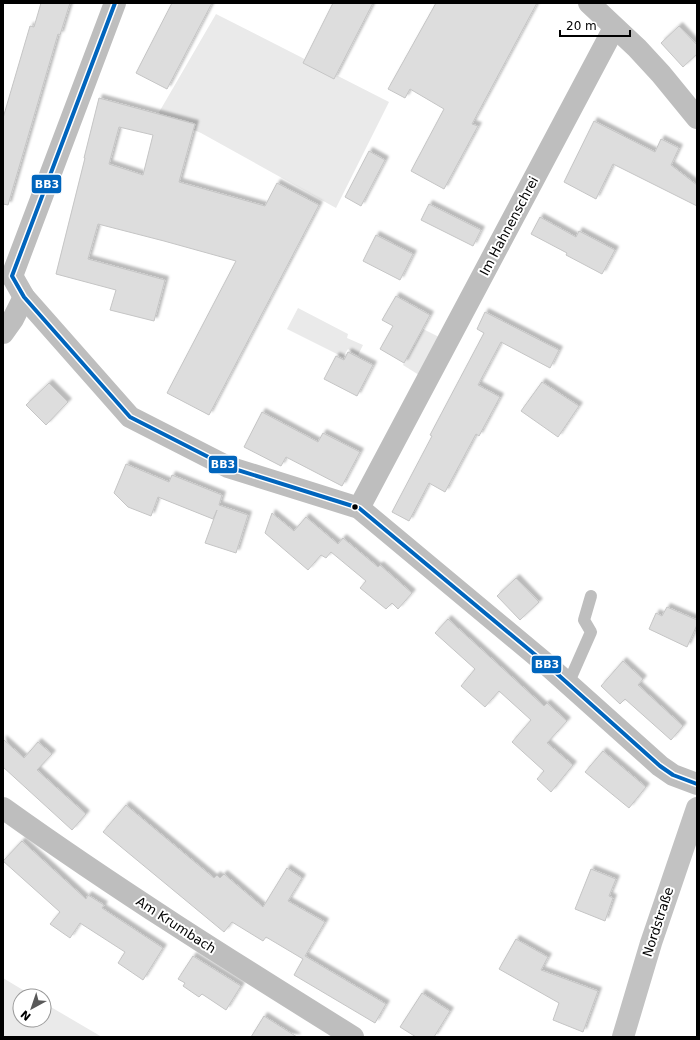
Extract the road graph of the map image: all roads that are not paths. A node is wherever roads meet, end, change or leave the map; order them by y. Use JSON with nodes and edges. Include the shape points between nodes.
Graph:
{"nodes":[{"id":1,"x":116,"y":3,"type":"edge"},
{"id":2,"x":589,"y":3,"type":"edge"},
{"id":3,"x":614,"y":28,"type":"junction"},
{"id":4,"x":697,"y":118,"type":"edge"},
{"id":5,"x":7,"y":274,"type":"edge"},
{"id":6,"x":24,"y":297,"type":"junction"},
{"id":7,"x":3,"y":333,"type":"edge"},
{"id":8,"x":359,"y":508,"type":"junction"},
{"id":9,"x":591,"y":596,"type":"dead end"},
{"id":10,"x":566,"y":682,"type":"junction"},
{"id":11,"x":697,"y":784,"type":"edge"},
{"id":12,"x":3,"y":808,"type":"edge"},
{"id":13,"x":697,"y":808,"type":"edge"},
{"id":14,"x":353,"y":1037,"type":"edge"},
{"id":15,"x":623,"y":1037,"type":"edge"}],
"edges":[{"from":1,"to":5,"type":"street"},
{"from":2,"to":3,"type":"street"},
{"from":3,"to":4,"type":"street","via":[[637,48]]},
{"from":3,"to":8,"type":"street","name":"Im Hahnenschrei"},
{"from":5,"to":6,"type":"street"},
{"from":6,"to":7,"type":"street"},
{"from":6,"to":8,"type":"street","via":[[130,417],[228,467]]},
{"from":8,"to":10,"type":"street"},
{"from":9,"to":10,"type":"lane","via":[[584,620],[591,632],[572,675]]},
{"from":10,"to":11,"type":"street","via":[[660,766]]},
{"from":12,"to":14,"type":"street","name":"Am Krumbach","via":[[145,906]]},
{"from":13,"to":15,"type":"main road","name":"Nordstraße"}]}
